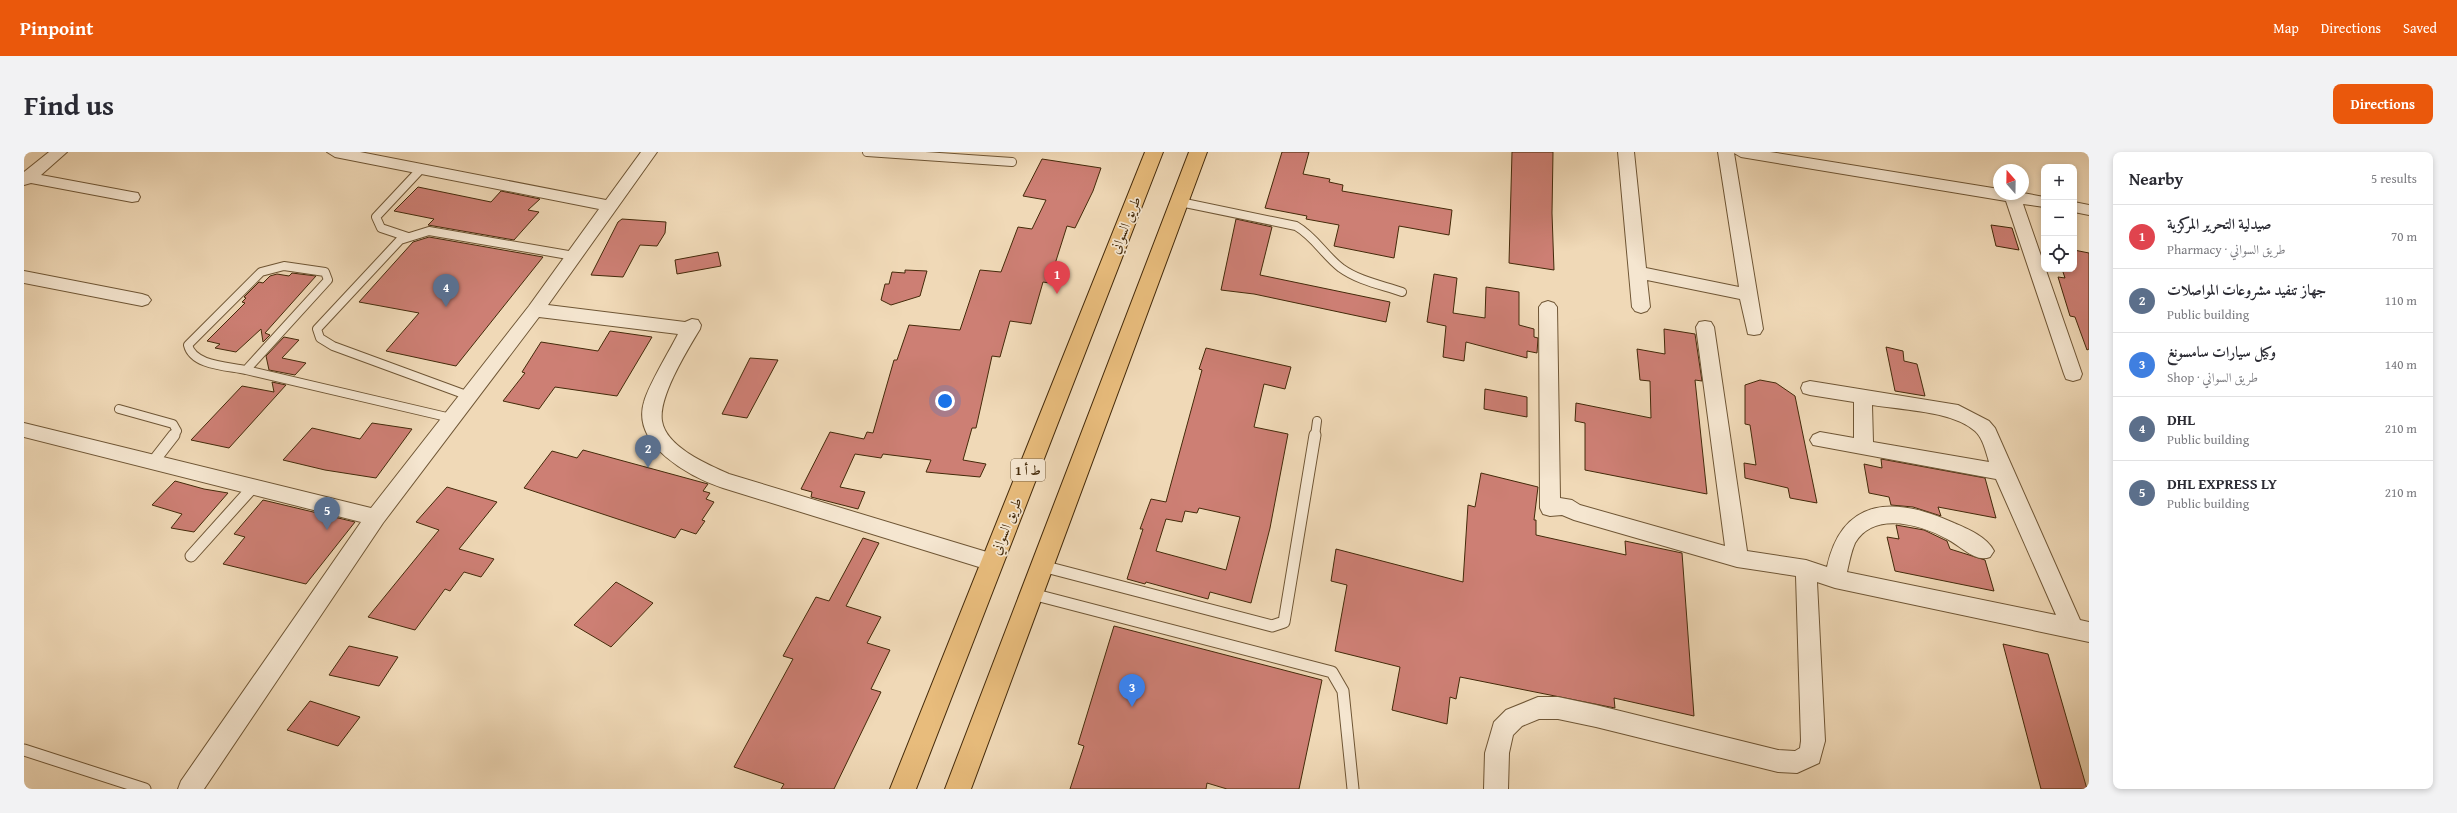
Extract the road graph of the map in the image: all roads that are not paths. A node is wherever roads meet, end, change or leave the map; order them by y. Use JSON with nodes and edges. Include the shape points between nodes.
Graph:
{"nodes":[{"id":1,"x":60,"y":152,"type":"edge"},
{"id":2,"x":334,"y":152,"type":"edge"},
{"id":3,"x":649,"y":152,"type":"edge"},
{"id":4,"x":867,"y":152,"type":"edge"},
{"id":5,"x":1154,"y":152,"type":"edge"},
{"id":6,"x":1198,"y":152,"type":"edge"},
{"id":7,"x":1626,"y":152,"type":"edge"},
{"id":8,"x":1726,"y":152,"type":"edge"},
{"id":9,"x":1741,"y":152,"type":"edge"},
{"id":10,"x":1012,"y":162,"type":"dead end"},
{"id":11,"x":420,"y":170,"type":"junction"},
{"id":12,"x":25,"y":179,"type":"edge"},
{"id":13,"x":1993,"y":193,"type":"edge"},
{"id":14,"x":132,"y":197,"type":"dead end"},
{"id":15,"x":2029,"y":199,"type":"edge"},
{"id":16,"x":2013,"y":200,"type":"edge"},
{"id":17,"x":2041,"y":201,"type":"edge"},
{"id":18,"x":1180,"y":202,"type":"junction"},
{"id":19,"x":611,"y":206,"type":"junction"},
{"id":20,"x":2077,"y":208,"type":"edge"},
{"id":21,"x":2089,"y":210,"type":"edge"},
{"id":22,"x":408,"y":236,"type":"junction"},
{"id":23,"x":574,"y":256,"type":"junction"},
{"id":24,"x":1638,"y":272,"type":"junction"},
{"id":25,"x":24,"y":277,"type":"edge"},
{"id":26,"x":1402,"y":292,"type":"dead end"},
{"id":27,"x":1749,"y":295,"type":"junction"},
{"id":28,"x":142,"y":300,"type":"dead end"},
{"id":29,"x":1548,"y":307,"type":"dead end"},
{"id":30,"x":1641,"y":307,"type":"dead end"},
{"id":31,"x":535,"y":310,"type":"junction"},
{"id":32,"x":1705,"y":327,"type":"dead end"},
{"id":33,"x":1754,"y":329,"type":"dead end"},
{"id":34,"x":246,"y":370,"type":"junction"},
{"id":35,"x":2074,"y":374,"type":"dead end"},
{"id":36,"x":1810,"y":388,"type":"dead end"},
{"id":37,"x":469,"y":396,"type":"junction"},
{"id":38,"x":1864,"y":397,"type":"junction"},
{"id":39,"x":119,"y":409,"type":"dead end"},
{"id":40,"x":451,"y":418,"type":"junction"},
{"id":41,"x":1317,"y":420,"type":"dead end"},
{"id":42,"x":24,"y":430,"type":"edge"},
{"id":43,"x":1820,"y":440,"type":"dead end"},
{"id":44,"x":1864,"y":448,"type":"junction"},
{"id":45,"x":153,"y":462,"type":"junction"},
{"id":46,"x":2003,"y":472,"type":"junction"},
{"id":47,"x":253,"y":487,"type":"junction"},
{"id":48,"x":376,"y":517,"type":"junction"},
{"id":49,"x":1983,"y":551,"type":"dead end"},
{"id":50,"x":191,"y":556,"type":"dead end"},
{"id":51,"x":1737,"y":558,"type":"junction"},
{"id":52,"x":992,"y":562,"type":"junction"},
{"id":53,"x":1042,"y":566,"type":"junction"},
{"id":54,"x":1806,"y":569,"type":"junction"},
{"id":55,"x":1835,"y":579,"type":"junction"},
{"id":56,"x":1032,"y":594,"type":"junction"},
{"id":57,"x":2080,"y":630,"type":"edge"},
{"id":58,"x":24,"y":750,"type":"edge"},
{"id":59,"x":144,"y":789,"type":"edge"},
{"id":60,"x":190,"y":789,"type":"edge"},
{"id":61,"x":903,"y":789,"type":"edge"},
{"id":62,"x":958,"y":789,"type":"edge"},
{"id":63,"x":1352,"y":789,"type":"edge"},
{"id":64,"x":1496,"y":789,"type":"edge"}],
"edges":[{"from":1,"to":12,"type":"street"},
{"from":2,"to":11,"type":"street"},
{"from":3,"to":19,"type":"street"},
{"from":4,"to":10,"type":"lane"},
{"from":5,"to":52,"type":"highway","name":"طريق السواني","number":"ط أ 1"},
{"from":6,"to":18,"type":"highway"},
{"from":7,"to":24,"type":"street"},
{"from":8,"to":27,"type":"street"},
{"from":9,"to":13,"type":"street"},
{"from":11,"to":19,"type":"street"},
{"from":11,"to":22,"type":"lane","via":[[376,217],[381,228]]},
{"from":12,"to":14,"type":"street"},
{"from":15,"to":17,"type":"street"},
{"from":16,"to":35,"type":"street"},
{"from":18,"to":26,"type":"lane","via":[[1296,226],[1309,232],[1340,267],[1352,275]]},
{"from":18,"to":53,"type":"highway"},
{"from":19,"to":23,"type":"street"},
{"from":20,"to":21,"type":"street"},
{"from":22,"to":23,"type":"lane","via":[[429,231]]},
{"from":22,"to":37,"type":"lane","via":[[400,240],[317,329],[320,338],[333,346]]},
{"from":23,"to":31,"type":"street"},
{"from":24,"to":27,"type":"street"},
{"from":24,"to":30,"type":"street"},
{"from":25,"to":28,"type":"street"},
{"from":27,"to":33,"type":"street"},
{"from":29,"to":51,"type":"street","via":[[1550,508],[1565,506],[1574,512]]},
{"from":31,"to":37,"type":"street"},
{"from":31,"to":52,"type":"street","via":[[691,327],[653,402],[652,421],[664,444],[690,466],[723,480]]},
{"from":32,"to":51,"type":"street"},
{"from":34,"to":34,"type":"lane","via":[[197,359],[190,353],[188,345],[261,272],[284,266],[325,272],[328,280]]},
{"from":34,"to":40,"type":"lane"},
{"from":36,"to":38,"type":"street"},
{"from":37,"to":40,"type":"street"},
{"from":38,"to":44,"type":"street"},
{"from":38,"to":46,"type":"street","via":[[1958,412],[1972,418],[1988,433]]},
{"from":39,"to":45,"type":"lane","via":[[173,424],[177,431]]},
{"from":40,"to":48,"type":"street"},
{"from":41,"to":53,"type":"lane","via":[[1284,622],[1272,626]]},
{"from":42,"to":45,"type":"street"},
{"from":43,"to":44,"type":"street"},
{"from":44,"to":46,"type":"street"},
{"from":45,"to":47,"type":"street"},
{"from":46,"to":57,"type":"street"},
{"from":47,"to":48,"type":"street"},
{"from":47,"to":50,"type":"lane"},
{"from":48,"to":60,"type":"street"},
{"from":49,"to":55,"type":"street","via":[[1952,530],[1902,515],[1888,514],[1861,523],[1852,531],[1843,545]]},
{"from":51,"to":54,"type":"street"},
{"from":52,"to":61,"type":"highway","name":"طريق السواني","number":"ط أ 1"},
{"from":53,"to":56,"type":"highway"},
{"from":54,"to":55,"type":"street"},
{"from":54,"to":64,"type":"street","via":[[1813,741],[1811,755],[1798,762],[1778,761],[1596,716],[1558,708],[1538,708],[1514,718],[1502,730],[1497,754]]},
{"from":55,"to":57,"type":"street"},
{"from":56,"to":62,"type":"highway"},
{"from":56,"to":63,"type":"lane","via":[[1332,672],[1343,691]]},
{"from":58,"to":59,"type":"lane"}]}
